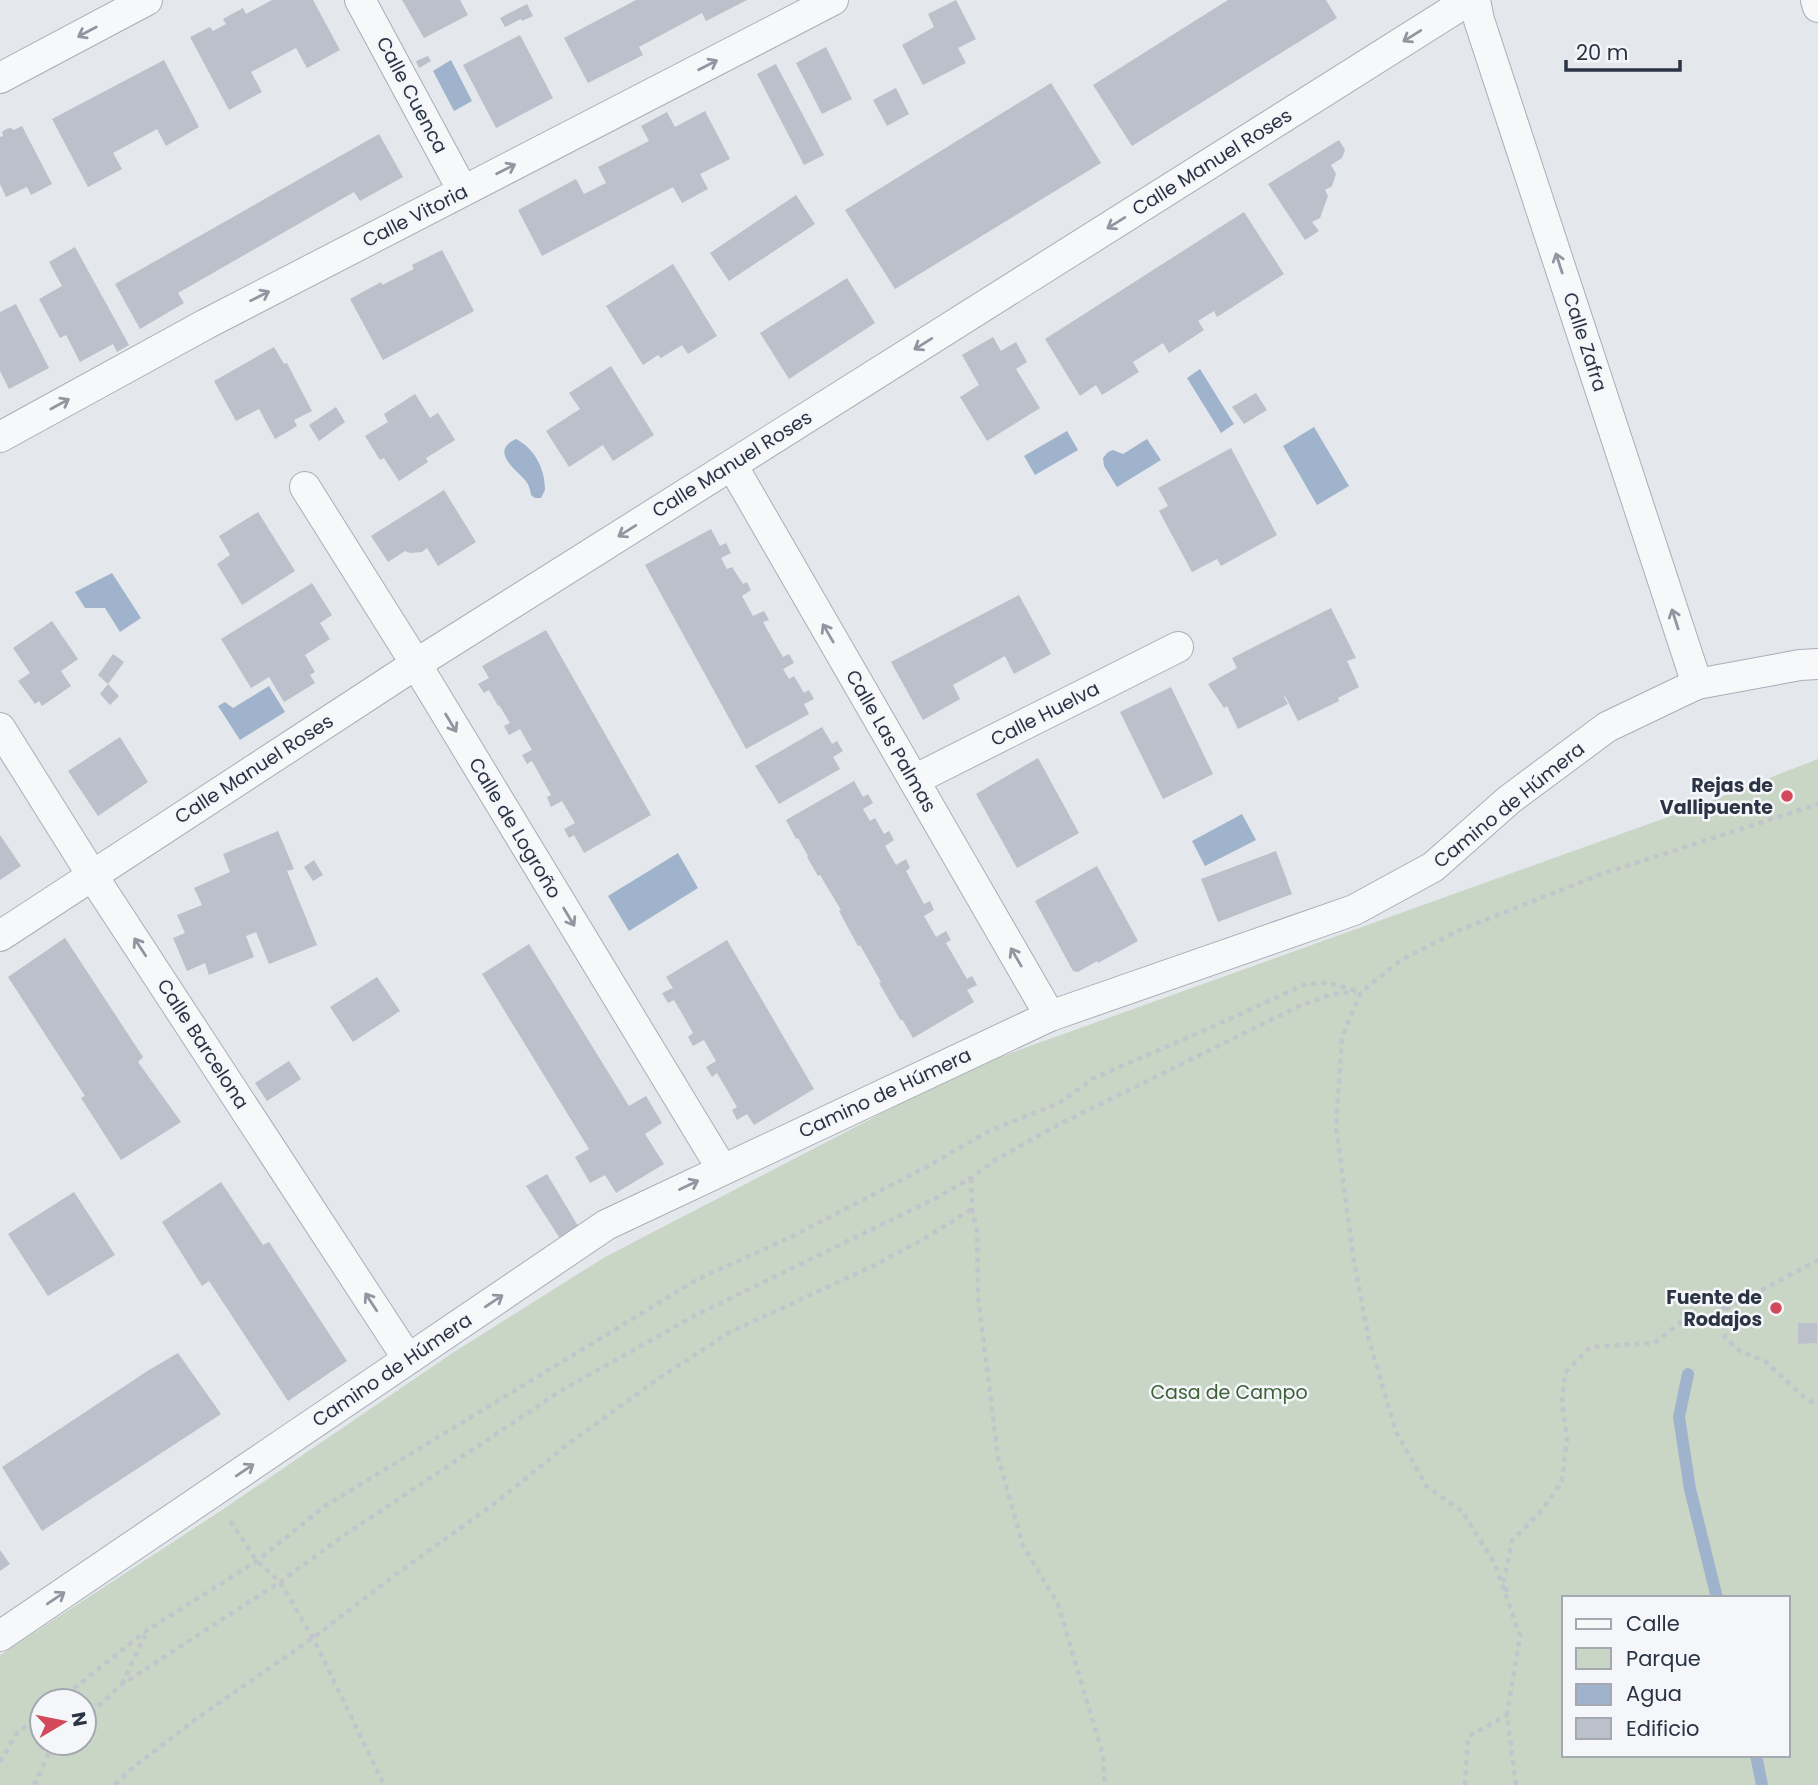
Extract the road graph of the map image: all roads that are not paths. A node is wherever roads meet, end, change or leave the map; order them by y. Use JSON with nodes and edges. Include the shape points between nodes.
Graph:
{"nodes":[{"id":1,"x":147,"y":0,"type":"edge"},
{"id":2,"x":360,"y":0,"type":"edge"},
{"id":3,"x":832,"y":0,"type":"edge"},
{"id":4,"x":1472,"y":0,"type":"edge"},
{"id":5,"x":1816,"y":0,"type":"edge"},
{"id":6,"x":1818,"y":7,"type":"edge"},
{"id":7,"x":0,"y":78,"type":"edge"},
{"id":8,"x":463,"y":191,"type":"junction"},
{"id":9,"x":0,"y":437,"type":"edge"},
{"id":10,"x":732,"y":465,"type":"junction"},
{"id":11,"x":305,"y":488,"type":"dead end"},
{"id":12,"x":1178,"y":647,"type":"dead end"},
{"id":13,"x":416,"y":664,"type":"junction"},
{"id":14,"x":1818,"y":664,"type":"edge"},
{"id":15,"x":1697,"y":684,"type":"junction"},
{"id":16,"x":0,"y":728,"type":"edge"},
{"id":17,"x":914,"y":780,"type":"junction"},
{"id":18,"x":93,"y":874,"type":"junction"},
{"id":19,"x":0,"y":936,"type":"edge"},
{"id":20,"x":1050,"y":1016,"type":"junction"},
{"id":21,"x":722,"y":1169,"type":"junction"},
{"id":22,"x":408,"y":1359,"type":"junction"},
{"id":23,"x":0,"y":1636,"type":"edge"}],
"edges":[{"from":1,"to":7,"type":"street","one_way":true},
{"from":2,"to":8,"type":"street","name":"Calle Cuenca"},
{"from":8,"to":3,"type":"street","name":"Calle Vitoria","one_way":true},
{"from":4,"to":10,"type":"street","name":"Calle Manuel Roses","one_way":true},
{"from":15,"to":4,"type":"street","name":"Calle Zafra","one_way":true},
{"from":5,"to":6,"type":"street"},
{"from":9,"to":8,"type":"street","name":"Calle Vitoria","one_way":true},
{"from":10,"to":13,"type":"street","name":"Calle Manuel Roses","one_way":true},
{"from":17,"to":10,"type":"street","name":"Calle Las Palmas","one_way":true},
{"from":11,"to":13,"type":"street","name":"Calle de Logroño"},
{"from":12,"to":17,"type":"street","name":"Calle Huelva"},
{"from":13,"to":18,"type":"street","name":"Calle Manuel Roses"},
{"from":13,"to":21,"type":"street","name":"Calle de Logroño","one_way":true},
{"from":14,"to":15,"type":"street","name":"Camino de Húmera"},
{"from":15,"to":20,"type":"street","name":"Camino de Húmera","via":[[1607,727],[1510,799],[1433,867],[1354,910]]},
{"from":16,"to":18,"type":"street","name":"Calle Barcelona"},
{"from":20,"to":17,"type":"street","name":"Calle Las Palmas","one_way":true},
{"from":18,"to":19,"type":"street","name":"Calle Manuel Roses"},
{"from":22,"to":18,"type":"street","name":"Calle Barcelona","one_way":true},
{"from":20,"to":21,"type":"street","name":"Camino de Húmera"},
{"from":22,"to":21,"type":"street","name":"Camino de Húmera","one_way":true,"via":[[606,1225]]},
{"from":23,"to":22,"type":"street","name":"Camino de Húmera","one_way":true}]}
